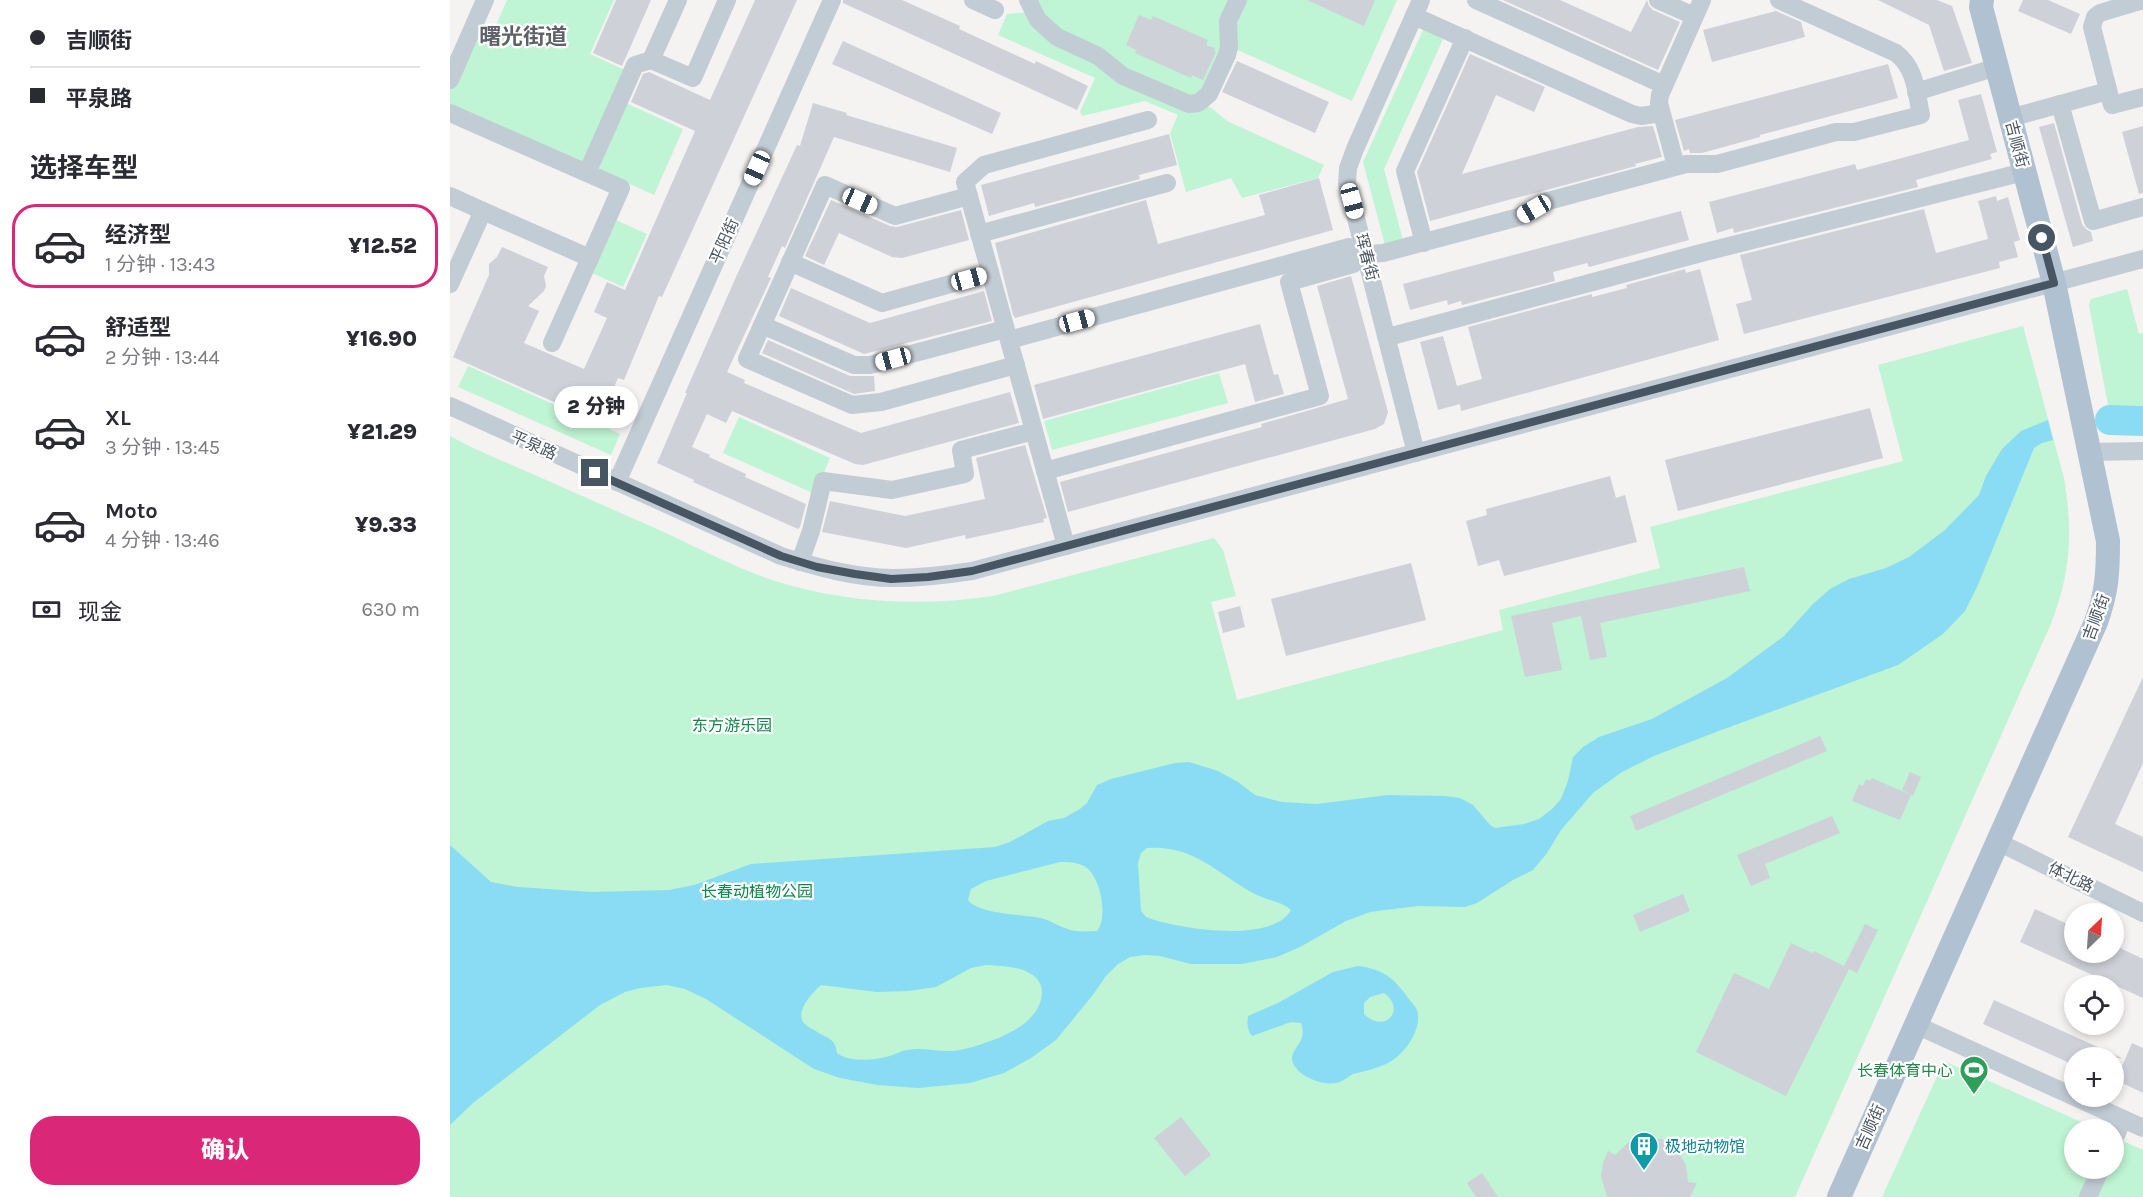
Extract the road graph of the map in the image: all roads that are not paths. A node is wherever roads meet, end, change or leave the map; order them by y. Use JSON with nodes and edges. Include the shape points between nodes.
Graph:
{"nodes":[{"id":1,"x":485,"y":0,"type":"edge"},
{"id":2,"x":678,"y":0,"type":"edge"},
{"id":3,"x":727,"y":0,"type":"edge"},
{"id":4,"x":832,"y":0,"type":"edge"},
{"id":5,"x":973,"y":0,"type":"edge"},
{"id":6,"x":1028,"y":0,"type":"edge"},
{"id":7,"x":1238,"y":0,"type":"edge"},
{"id":8,"x":1476,"y":0,"type":"edge"},
{"id":9,"x":1658,"y":0,"type":"edge"},
{"id":10,"x":1779,"y":0,"type":"edge"},
{"id":11,"x":1982,"y":0,"type":"edge"},
{"id":12,"x":2143,"y":0,"type":"edge"},
{"id":13,"x":1418,"y":8,"type":"edge"},
{"id":14,"x":1698,"y":8,"type":"edge"},
{"id":15,"x":996,"y":10,"type":"dead end"},
{"id":16,"x":1465,"y":38,"type":"junction"},
{"id":17,"x":651,"y":60,"type":"junction"},
{"id":18,"x":1997,"y":67,"type":"junction"},
{"id":19,"x":450,"y":80,"type":"edge"},
{"id":20,"x":1664,"y":85,"type":"junction"},
{"id":21,"x":2109,"y":91,"type":"junction"},
{"id":22,"x":1916,"y":92,"type":"junction"},
{"id":23,"x":2143,"y":97,"type":"edge"},
{"id":24,"x":2061,"y":105,"type":"junction"},
{"id":25,"x":450,"y":112,"type":"edge"},
{"id":26,"x":1661,"y":113,"type":"junction"},
{"id":27,"x":2010,"y":118,"type":"junction"},
{"id":28,"x":1148,"y":120,"type":"dead end"},
{"id":29,"x":1676,"y":166,"type":"junction"},
{"id":30,"x":2024,"y":172,"type":"junction"},
{"id":31,"x":587,"y":173,"type":"junction"},
{"id":32,"x":1167,"y":183,"type":"dead end"},
{"id":33,"x":450,"y":196,"type":"edge"},
{"id":34,"x":969,"y":196,"type":"junction"},
{"id":35,"x":2143,"y":207,"type":"edge"},
{"id":36,"x":483,"y":211,"type":"junction"},
{"id":37,"x":980,"y":234,"type":"junction"},
{"id":38,"x":1424,"y":243,"type":"junction"},
{"id":39,"x":1366,"y":254,"type":"junction"},
{"id":40,"x":590,"y":258,"type":"junction"},
{"id":41,"x":2143,"y":259,"type":"edge"},
{"id":42,"x":790,"y":262,"type":"junction"},
{"id":43,"x":990,"y":273,"type":"junction"},
{"id":44,"x":451,"y":280,"type":"edge"},
{"id":45,"x":2054,"y":283,"type":"junction"},
{"id":46,"x":762,"y":325,"type":"junction"},
{"id":47,"x":1007,"y":334,"type":"junction"},
{"id":48,"x":1388,"y":337,"type":"junction"},
{"id":49,"x":552,"y":343,"type":"dead end"},
{"id":50,"x":1016,"y":365,"type":"junction"},
{"id":51,"x":450,"y":406,"type":"edge"},
{"id":52,"x":1034,"y":430,"type":"junction"},
{"id":53,"x":2143,"y":451,"type":"edge"},
{"id":54,"x":2089,"y":452,"type":"junction"},
{"id":55,"x":1416,"y":453,"type":"junction"},
{"id":56,"x":1045,"y":471,"type":"junction"},
{"id":57,"x":617,"y":482,"type":"junction"},
{"id":58,"x":1066,"y":546,"type":"junction"},
{"id":59,"x":800,"y":562,"type":"junction"},
{"id":60,"x":1998,"y":842,"type":"junction"},
{"id":61,"x":2143,"y":913,"type":"edge"},
{"id":62,"x":1916,"y":1025,"type":"junction"},
{"id":63,"x":2123,"y":1119,"type":"edge"},
{"id":64,"x":2124,"y":1119,"type":"edge"},
{"id":65,"x":2143,"y":1128,"type":"edge"},
{"id":66,"x":2096,"y":1179,"type":"edge"},
{"id":67,"x":1839,"y":1197,"type":"edge"},
{"id":68,"x":2088,"y":1197,"type":"edge"}],
"edges":[{"from":1,"to":19,"type":"street"},
{"from":2,"to":17,"type":"street"},
{"from":3,"to":17,"type":"street","via":[[693,78]]},
{"from":4,"to":57,"type":"street","name":"平阳街"},
{"from":5,"to":15,"type":"street"},
{"from":6,"to":7,"type":"street","via":[[1038,20],[1057,37],[1098,56],[1123,76],[1189,104],[1198,103],[1209,94],[1227,55],[1228,21]]},
{"from":8,"to":20,"type":"street"},
{"from":9,"to":14,"type":"street"},
{"from":10,"to":22,"type":"street","via":[[1896,53],[1910,67]]},
{"from":11,"to":18,"type":"main road","name":"吉顺街"},
{"from":12,"to":21,"type":"street","via":[[2104,11],[2093,21],[2092,32]]},
{"from":13,"to":16,"type":"street"},
{"from":13,"to":39,"type":"street","name":"珲春街","via":[[1348,168],[1347,183]]},
{"from":14,"to":20,"type":"street"},
{"from":16,"to":26,"type":"street","via":[[1632,114]]},
{"from":16,"to":38,"type":"street","via":[[1405,171]]},
{"from":17,"to":31,"type":"street","via":[[635,65]]},
{"from":18,"to":22,"type":"street"},
{"from":18,"to":27,"type":"main road","name":"吉顺街"},
{"from":20,"to":26,"type":"street","via":[[1659,103]]},
{"from":21,"to":23,"type":"street","via":[[2112,105]]},
{"from":21,"to":24,"type":"street"},
{"from":22,"to":29,"type":"street","via":[[1921,115],[1854,132],[1836,132],[1717,164]]},
{"from":24,"to":27,"type":"street"},
{"from":24,"to":35,"type":"street","via":[[2093,220]]},
{"from":25,"to":31,"type":"street"},
{"from":26,"to":29,"type":"street"},
{"from":27,"to":30,"type":"main road","name":"吉顺街"},
{"from":28,"to":34,"type":"street","via":[[984,165],[965,182]]},
{"from":29,"to":38,"type":"street","via":[[1548,201],[1519,217]]},
{"from":30,"to":45,"type":"main road","name":"吉顺街"},
{"from":30,"to":48,"type":"street"},
{"from":31,"to":40,"type":"street","via":[[621,188]]},
{"from":32,"to":37,"type":"street"},
{"from":33,"to":36,"type":"street"},
{"from":34,"to":37,"type":"street"},
{"from":34,"to":42,"type":"street","via":[[895,216],[825,185]]},
{"from":36,"to":40,"type":"street"},
{"from":36,"to":44,"type":"street"},
{"from":37,"to":43,"type":"street"},
{"from":38,"to":39,"type":"street","via":[[1383,254]]},
{"from":39,"to":47,"type":"street","via":[[1349,247]]},
{"from":39,"to":48,"type":"street","name":"珲春街"},
{"from":39,"to":56,"type":"street","via":[[1353,264],[1289,282],[1320,396]]},
{"from":40,"to":49,"type":"street"},
{"from":41,"to":45,"type":"street","name":"平泉路"},
{"from":42,"to":43,"type":"street","via":[[882,303]]},
{"from":42,"to":46,"type":"street"},
{"from":43,"to":47,"type":"street"},
{"from":45,"to":54,"type":"main road","name":"吉顺街"},
{"from":45,"to":55,"type":"street","name":"平泉路"},
{"from":46,"to":47,"type":"street","via":[[854,365],[870,365]]},
{"from":46,"to":50,"type":"street","via":[[747,358],[852,405],[880,402]]},
{"from":47,"to":50,"type":"street"},
{"from":48,"to":55,"type":"street","name":"珲春街"},
{"from":50,"to":52,"type":"street"},
{"from":51,"to":57,"type":"street","name":"平泉路"},
{"from":52,"to":56,"type":"street"},
{"from":52,"to":59,"type":"street","via":[[961,450],[965,474],[892,490],[823,481]]},
{"from":53,"to":54,"type":"street"},
{"from":54,"to":60,"type":"main road","name":"吉顺街","via":[[2108,541],[2105,596]]},
{"from":55,"to":58,"type":"street","name":"平泉路"},
{"from":56,"to":58,"type":"street"},
{"from":57,"to":59,"type":"street","name":"平泉路"},
{"from":58,"to":59,"type":"street","name":"平泉路","via":[[972,571],[928,577],[891,579]]},
{"from":60,"to":61,"type":"street","name":"体北路"},
{"from":60,"to":62,"type":"main road","name":"吉顺街"},
{"from":62,"to":63,"type":"street"},
{"from":62,"to":67,"type":"main road","name":"吉顺街"},
{"from":64,"to":65,"type":"street"},
{"from":66,"to":68,"type":"street"}]}
